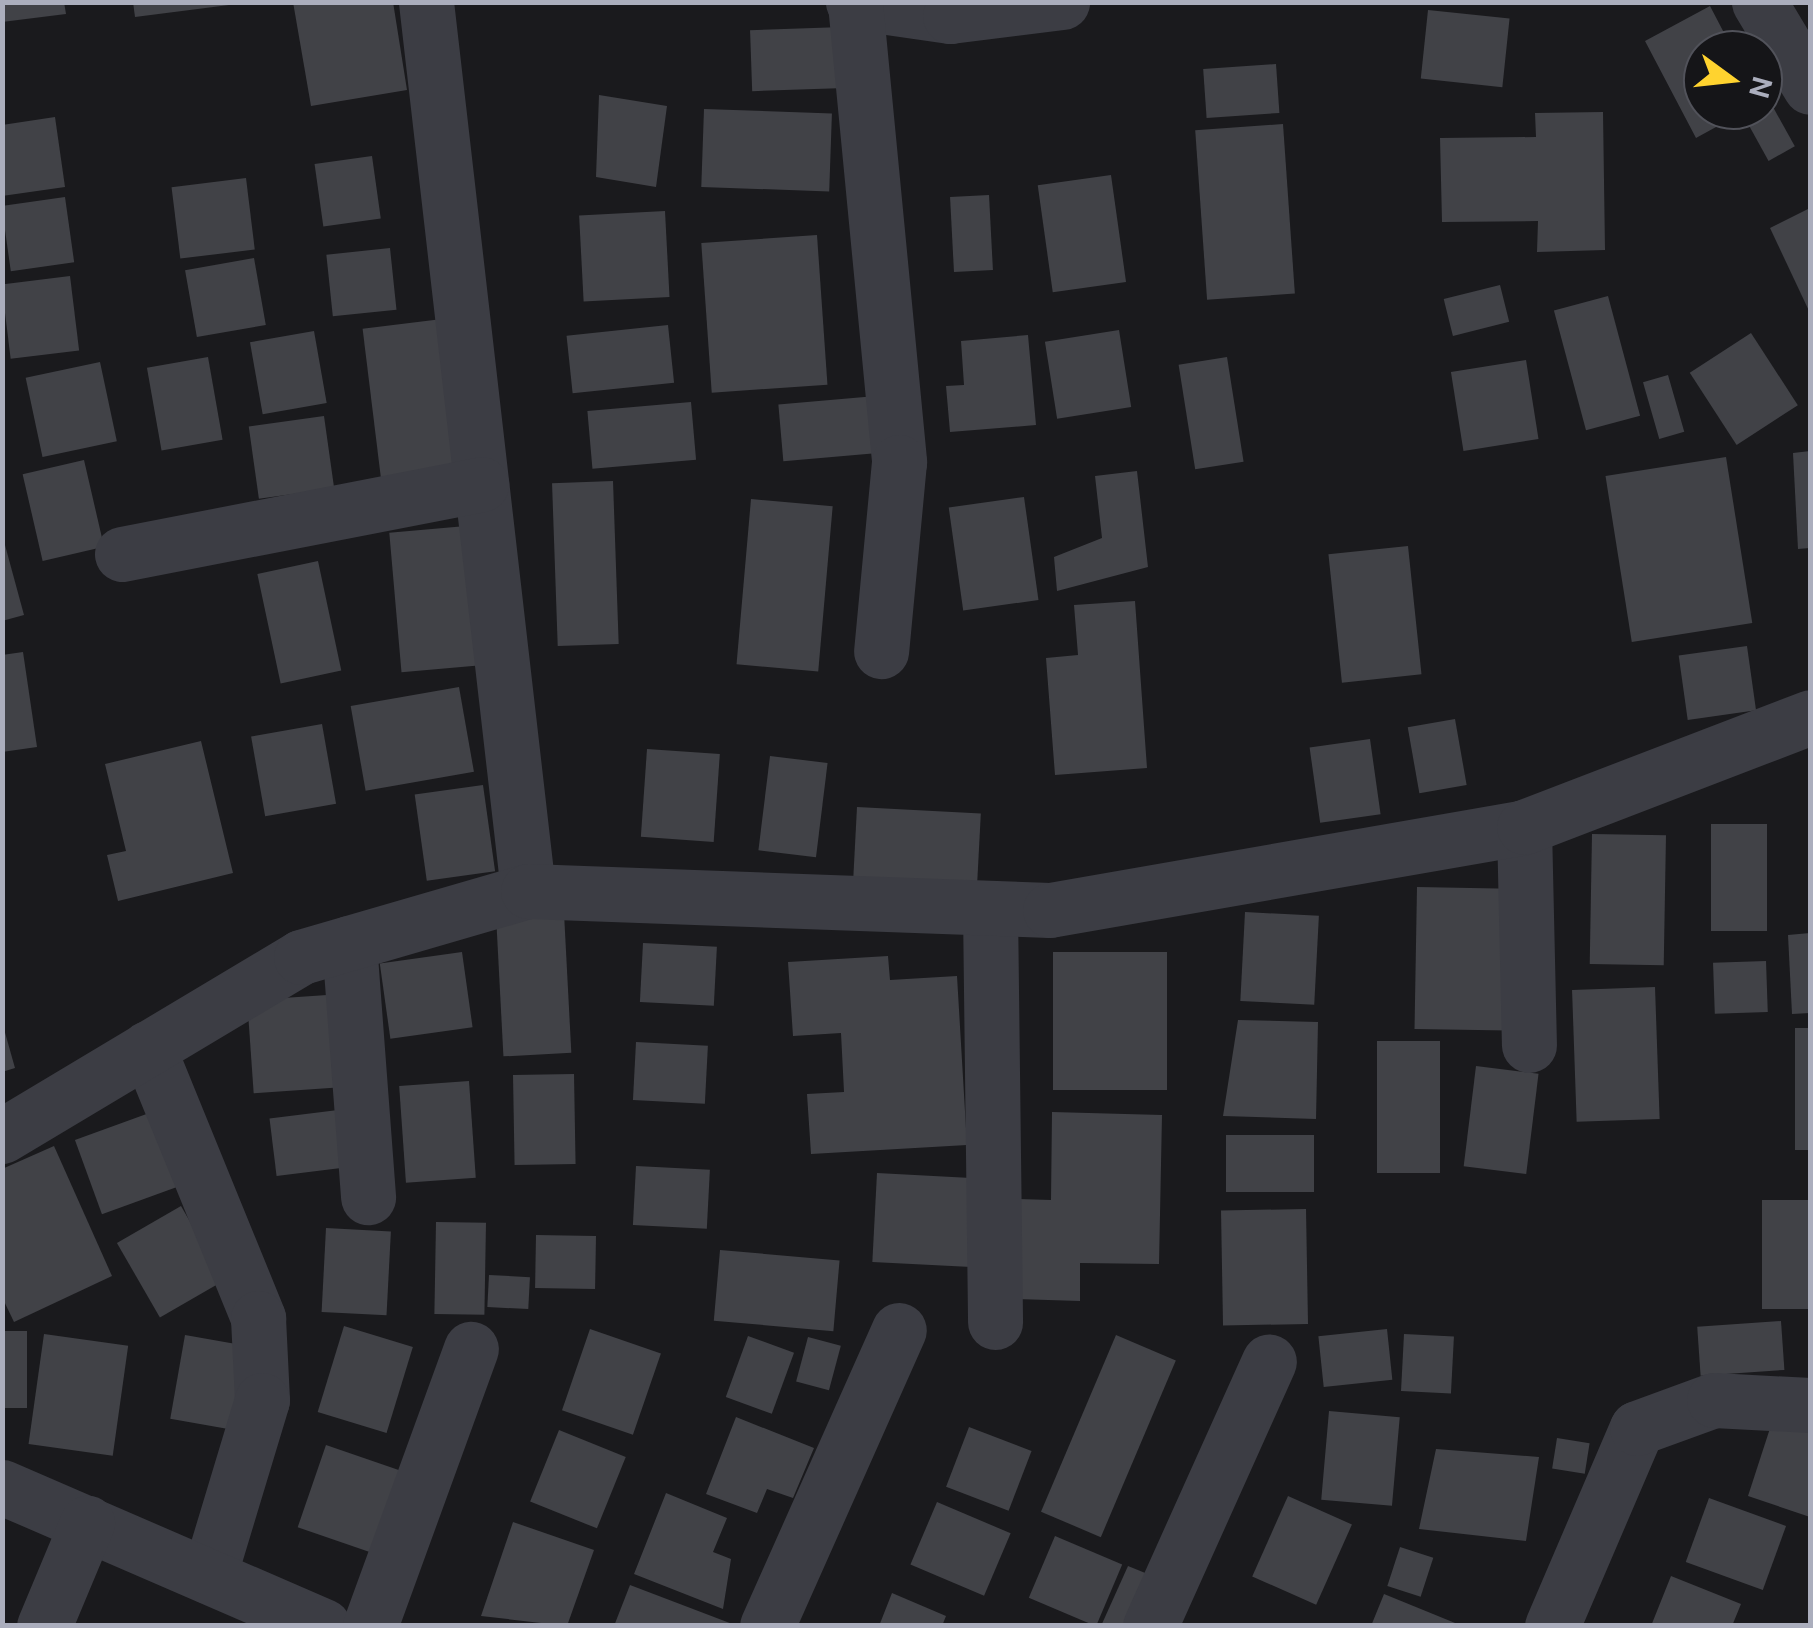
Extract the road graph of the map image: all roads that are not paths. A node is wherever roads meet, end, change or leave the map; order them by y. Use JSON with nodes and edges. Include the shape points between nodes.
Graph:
{"nodes":[{"id":1,"x":426,"y":2,"type":"edge"},
{"id":2,"x":1062,"y":2,"type":"edge"},
{"id":3,"x":1759,"y":2,"type":"edge"},
{"id":4,"x":854,"y":3,"type":"edge"},
{"id":5,"x":1810,"y":87,"type":"edge"},
{"id":6,"x":481,"y":484,"type":"junction"},
{"id":7,"x":122,"y":554,"type":"dead end"},
{"id":8,"x":881,"y":651,"type":"dead end"},
{"id":9,"x":1810,"y":717,"type":"edge"},
{"id":10,"x":1524,"y":827,"type":"junction"},
{"id":11,"x":528,"y":891,"type":"junction"},
{"id":12,"x":990,"y":908,"type":"junction"},
{"id":13,"x":349,"y":944,"type":"junction"},
{"id":14,"x":1529,"y":1046,"type":"dead end"},
{"id":15,"x":148,"y":1048,"type":"junction"},
{"id":16,"x":2,"y":1136,"type":"edge"},
{"id":17,"x":368,"y":1197,"type":"dead end"},
{"id":18,"x":995,"y":1322,"type":"dead end"},
{"id":19,"x":900,"y":1330,"type":"dead end"},
{"id":20,"x":470,"y":1349,"type":"dead end"},
{"id":21,"x":1269,"y":1361,"type":"dead end"},
{"id":22,"x":1810,"y":1405,"type":"edge"},
{"id":23,"x":2,"y":1487,"type":"edge"},
{"id":24,"x":88,"y":1524,"type":"junction"},
{"id":25,"x":209,"y":1576,"type":"junction"},
{"id":26,"x":44,"y":1626,"type":"edge"},
{"id":27,"x":323,"y":1626,"type":"edge"},
{"id":28,"x":370,"y":1626,"type":"edge"},
{"id":29,"x":768,"y":1626,"type":"edge"},
{"id":30,"x":1150,"y":1626,"type":"edge"},
{"id":31,"x":1552,"y":1626,"type":"edge"}],
"edges":[{"from":1,"to":6,"type":"street"},
{"from":2,"to":4,"type":"street","via":[[950,16]]},
{"from":3,"to":5,"type":"street"},
{"from":4,"to":8,"type":"street","via":[[899,462]]},
{"from":6,"to":7,"type":"street"},
{"from":6,"to":11,"type":"street"},
{"from":9,"to":10,"type":"street"},
{"from":10,"to":12,"type":"street","via":[[1050,910]]},
{"from":10,"to":14,"type":"street"},
{"from":11,"to":12,"type":"street"},
{"from":11,"to":13,"type":"street"},
{"from":12,"to":18,"type":"street"},
{"from":13,"to":15,"type":"street","via":[[302,957]]},
{"from":13,"to":17,"type":"street"},
{"from":15,"to":16,"type":"street"},
{"from":15,"to":25,"type":"street","via":[[258,1318],[262,1400]]},
{"from":19,"to":29,"type":"street"},
{"from":20,"to":28,"type":"street"},
{"from":21,"to":30,"type":"street"},
{"from":22,"to":31,"type":"street","via":[[1714,1400],[1637,1428]]},
{"from":23,"to":24,"type":"street"},
{"from":24,"to":25,"type":"street"},
{"from":24,"to":26,"type":"street"},
{"from":25,"to":27,"type":"street"}]}
